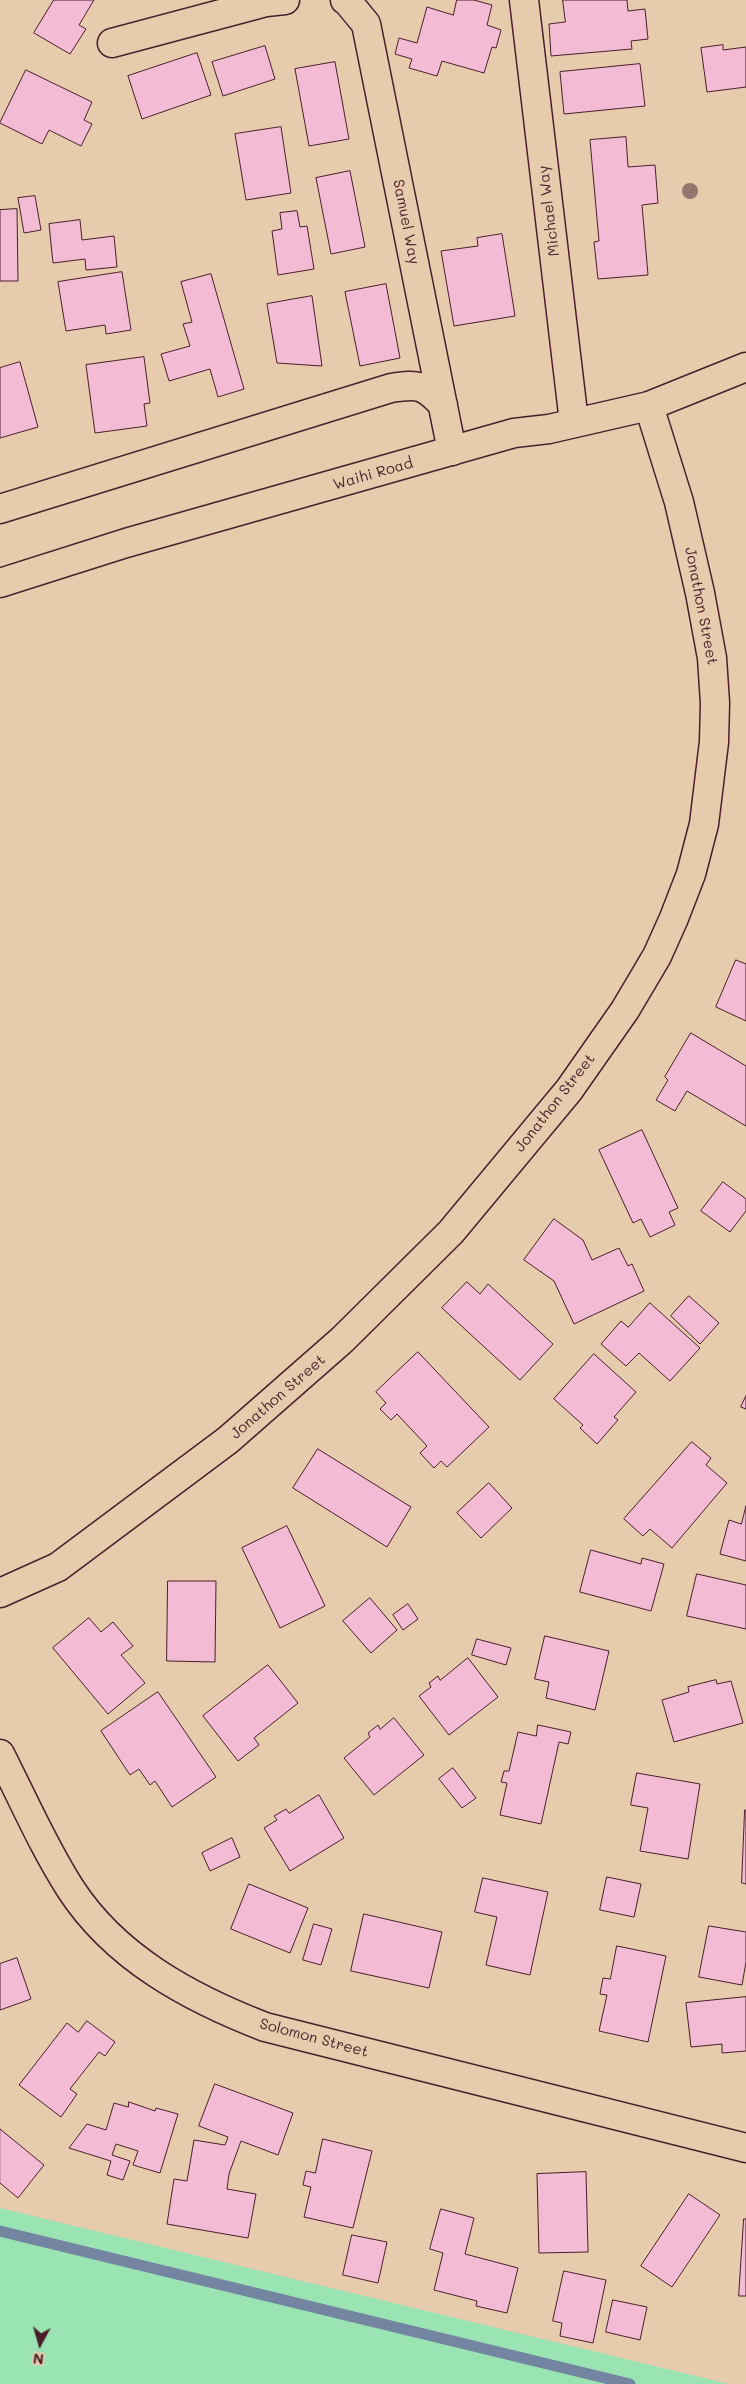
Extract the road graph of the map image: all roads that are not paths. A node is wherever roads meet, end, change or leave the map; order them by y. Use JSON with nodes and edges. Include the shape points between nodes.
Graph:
{"nodes":[{"id":1,"x":286,"y":0,"type":"edge"},
{"id":2,"x":345,"y":0,"type":"edge"},
{"id":3,"x":524,"y":0,"type":"edge"},
{"id":4,"x":112,"y":43,"type":"dead end"},
{"id":5,"x":746,"y":367,"type":"edge"},
{"id":6,"x":443,"y":405,"type":"junction"},
{"id":7,"x":649,"y":406,"type":"junction"},
{"id":8,"x":574,"y":422,"type":"junction"},
{"id":9,"x":452,"y":452,"type":"junction"},
{"id":10,"x":0,"y":510,"type":"edge"},
{"id":11,"x":0,"y":583,"type":"edge"},
{"id":12,"x":0,"y":1593,"type":"edge"},
{"id":13,"x":0,"y":1754,"type":"edge"},
{"id":14,"x":746,"y":2148,"type":"edge"}],
"edges":[{"from":1,"to":4,"type":"street","via":[[266,2]]},
{"from":2,"to":6,"type":"street","name":"Samuel Way","via":[[366,24]]},
{"from":3,"to":8,"type":"street","name":"Michael Way"},
{"from":5,"to":7,"type":"street","name":"Waihi Road"},
{"from":6,"to":9,"type":"street","name":"Samuel Way"},
{"from":6,"to":10,"type":"street","via":[[430,390],[414,384],[391,388]]},
{"from":7,"to":8,"type":"street","name":"Waihi Road"},
{"from":7,"to":12,"type":"street","name":"Jonathon Street","via":[[679,502],[700,593],[712,658],[715,703],[714,751],[704,824],[691,874],[656,956],[625,1010],[569,1090],[452,1232],[349,1334],[228,1440],[58,1568]]},
{"from":8,"to":9,"type":"street","name":"Waihi Road","via":[[514,433]]},
{"from":9,"to":11,"type":"street","name":"Waihi Road","via":[[126,543]]},
{"from":13,"to":14,"type":"street","name":"Solomon Street","via":[[54,1861],[97,1922],[128,1952],[171,1984],[216,2008],[265,2027]]}]}
